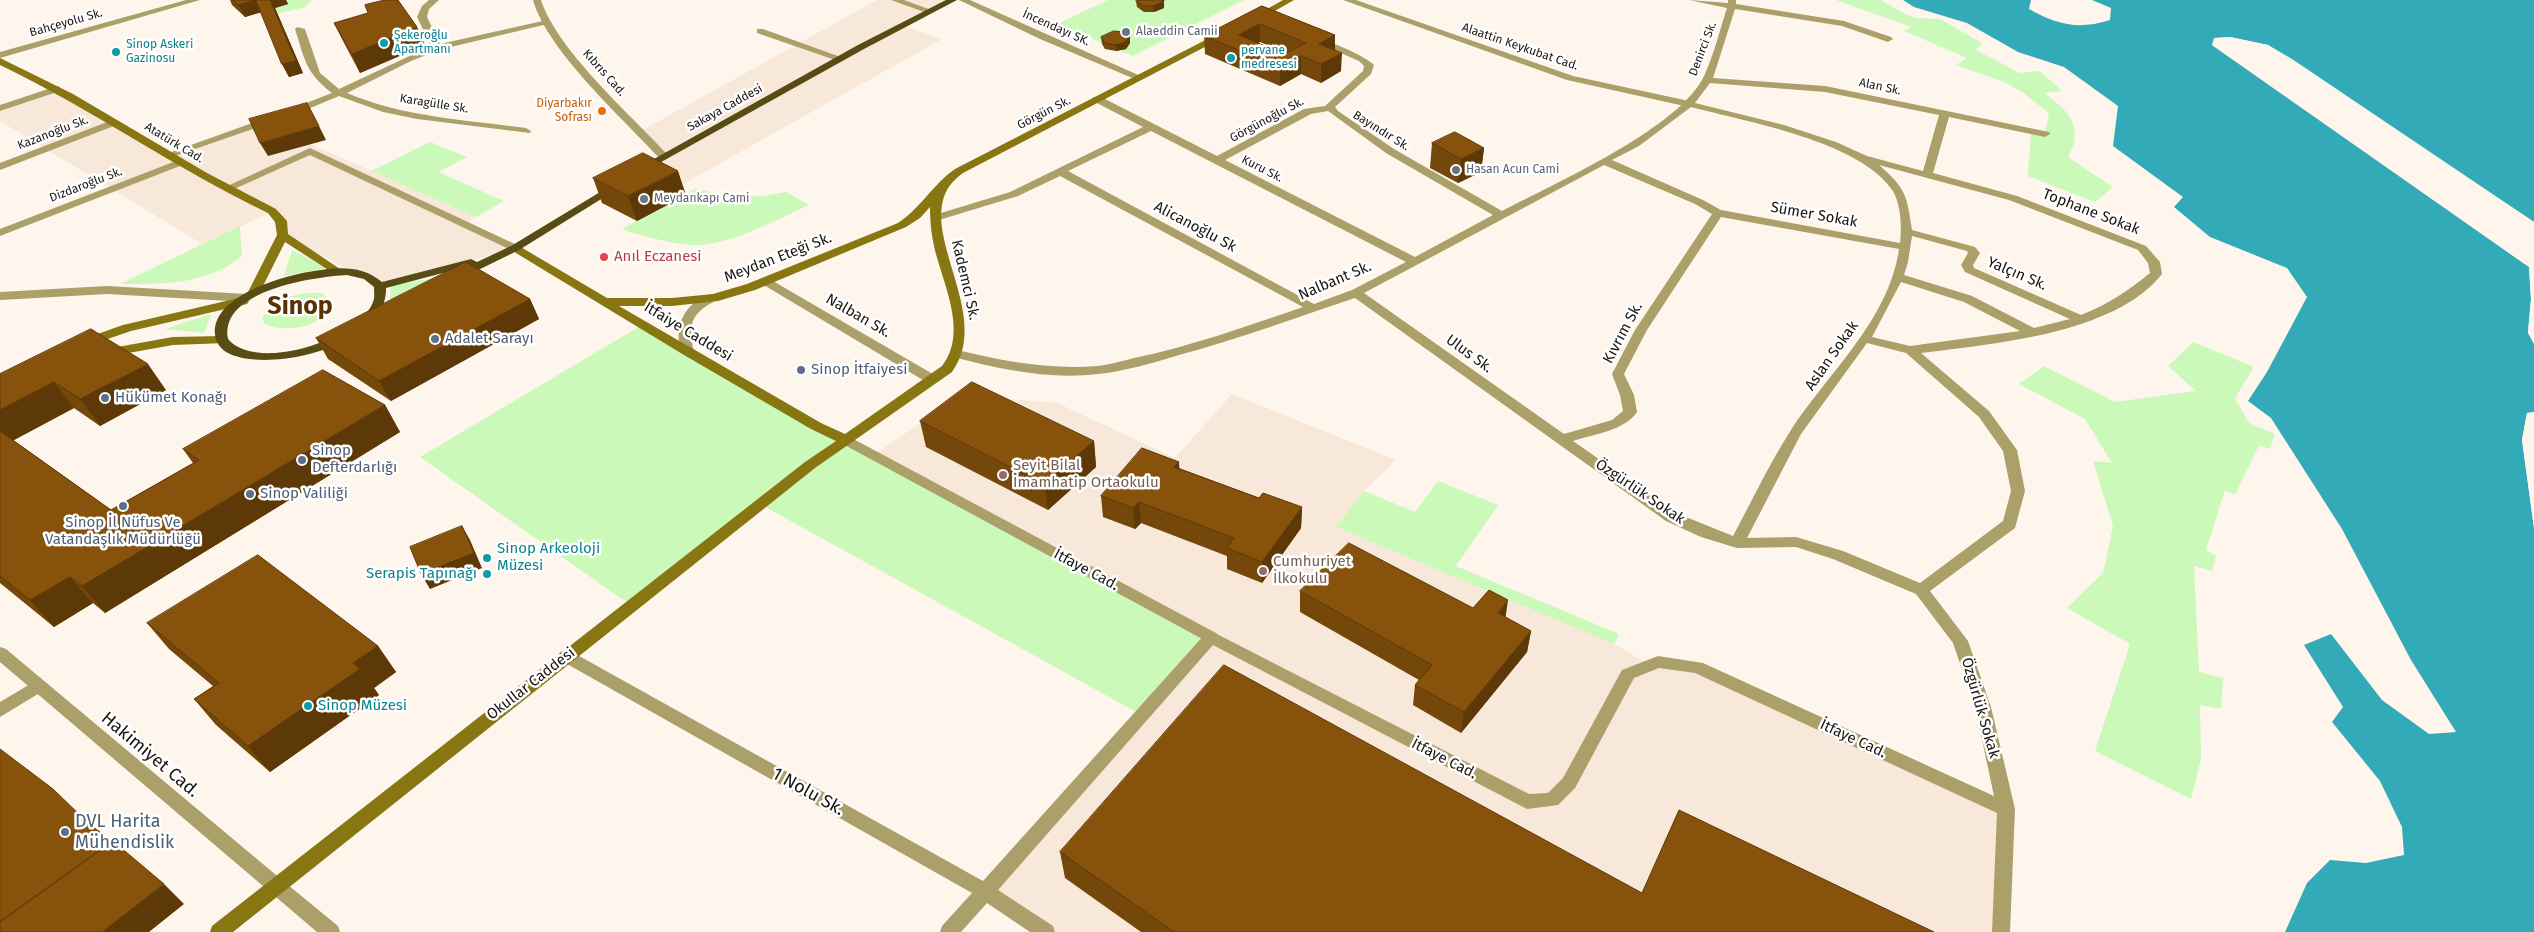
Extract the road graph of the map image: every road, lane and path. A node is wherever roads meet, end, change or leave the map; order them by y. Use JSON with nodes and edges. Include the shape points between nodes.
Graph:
{"nodes":[{"id":1,"x":196,"y":0,"type":"edge"},
{"id":2,"x":435,"y":0,"type":"edge"},
{"id":3,"x":537,"y":0,"type":"edge"},
{"id":4,"x":896,"y":0,"type":"edge"},
{"id":5,"x":953,"y":0,"type":"edge"},
{"id":6,"x":963,"y":0,"type":"edge"},
{"id":7,"x":1290,"y":0,"type":"edge"},
{"id":8,"x":1346,"y":0,"type":"edge"},
{"id":9,"x":1693,"y":0,"type":"edge"},
{"id":10,"x":1732,"y":3,"type":"edge"},
{"id":11,"x":930,"y":11,"type":"junction"},
{"id":12,"x":1255,"y":18,"type":"joint"},
{"id":13,"x":546,"y":23,"type":"junction"},
{"id":14,"x":1276,"y":23,"type":"edge"},
{"id":15,"x":300,"y":29,"type":"dead end"},
{"id":16,"x":760,"y":30,"type":"dead end"},
{"id":17,"x":1233,"y":30,"type":"edge"},
{"id":18,"x":1311,"y":38,"type":"edge"},
{"id":19,"x":1888,"y":38,"type":"dead end"},
{"id":20,"x":437,"y":48,"type":"junction"},
{"id":21,"x":0,"y":55,"type":"edge"},
{"id":22,"x":841,"y":59,"type":"junction"},
{"id":23,"x":0,"y":61,"type":"edge"},
{"id":24,"x":0,"y":72,"type":"edge"},
{"id":25,"x":1140,"y":78,"type":"junction"},
{"id":26,"x":41,"y":80,"type":"junction"},
{"id":27,"x":1707,"y":80,"type":"junction"},
{"id":28,"x":57,"y":89,"type":"junction"},
{"id":29,"x":341,"y":93,"type":"junction"},
{"id":30,"x":1097,"y":99,"type":"junction"},
{"id":31,"x":1689,"y":104,"type":"junction"},
{"id":32,"x":0,"y":108,"type":"edge"},
{"id":33,"x":1331,"y":108,"type":"junction"},
{"id":34,"x":1945,"y":114,"type":"junction"},
{"id":35,"x":115,"y":122,"type":"junction"},
{"id":36,"x":1150,"y":127,"type":"junction"},
{"id":37,"x":526,"y":131,"type":"dead end"},
{"id":38,"x":2045,"y":134,"type":"dead end"},
{"id":39,"x":168,"y":155,"type":"junction"},
{"id":40,"x":663,"y":156,"type":"junction"},
{"id":41,"x":1863,"y":158,"type":"junction"},
{"id":42,"x":1216,"y":161,"type":"junction"},
{"id":43,"x":1605,"y":161,"type":"junction"},
{"id":44,"x":182,"y":162,"type":"junction"},
{"id":45,"x":0,"y":166,"type":"edge"},
{"id":46,"x":959,"y":171,"type":"joint"},
{"id":47,"x":1061,"y":172,"type":"junction"},
{"id":48,"x":1927,"y":174,"type":"junction"},
{"id":49,"x":942,"y":186,"type":"junction"},
{"id":50,"x":228,"y":188,"type":"junction"},
{"id":51,"x":1718,"y":213,"type":"junction"},
{"id":52,"x":1502,"y":215,"type":"junction"},
{"id":53,"x":935,"y":218,"type":"junction"},
{"id":54,"x":1905,"y":231,"type":"junction"},
{"id":55,"x":0,"y":233,"type":"edge"},
{"id":56,"x":283,"y":235,"type":"junction"},
{"id":57,"x":1905,"y":247,"type":"junction"},
{"id":58,"x":515,"y":248,"type":"junction"},
{"id":59,"x":1414,"y":261,"type":"junction"},
{"id":60,"x":337,"y":271,"type":"junction"},
{"id":61,"x":1898,"y":277,"type":"junction"},
{"id":62,"x":449,"y":280,"type":"edge"},
{"id":63,"x":766,"y":281,"type":"junction"},
{"id":64,"x":380,"y":286,"type":"junction"},
{"id":65,"x":1356,"y":293,"type":"junction"},
{"id":66,"x":0,"y":296,"type":"edge"},
{"id":67,"x":248,"y":298,"type":"junction"},
{"id":68,"x":712,"y":298,"type":"junction"},
{"id":69,"x":605,"y":302,"type":"junction"},
{"id":70,"x":1315,"y":309,"type":"junction"},
{"id":71,"x":387,"y":310,"type":"edge"},
{"id":72,"x":369,"y":318,"type":"junction"},
{"id":73,"x":2083,"y":320,"type":"junction"},
{"id":74,"x":2032,"y":332,"type":"junction"},
{"id":75,"x":1866,"y":339,"type":"junction"},
{"id":76,"x":222,"y":340,"type":"junction"},
{"id":77,"x":75,"y":347,"type":"edge"},
{"id":78,"x":1910,"y":350,"type":"junction"},
{"id":79,"x":688,"y":352,"type":"junction"},
{"id":80,"x":957,"y":354,"type":"junction"},
{"id":81,"x":91,"y":357,"type":"edge"},
{"id":82,"x":933,"y":380,"type":"junction"},
{"id":83,"x":1564,"y":439,"type":"junction"},
{"id":84,"x":846,"y":440,"type":"junction"},
{"id":85,"x":1737,"y":543,"type":"junction"},
{"id":86,"x":1921,"y":590,"type":"junction"},
{"id":87,"x":1211,"y":637,"type":"junction"},
{"id":88,"x":0,"y":653,"type":"edge"},
{"id":89,"x":566,"y":656,"type":"junction"},
{"id":90,"x":37,"y":686,"type":"junction"},
{"id":91,"x":0,"y":710,"type":"edge"},
{"id":92,"x":2006,"y":809,"type":"junction"},
{"id":93,"x":276,"y":886,"type":"junction"},
{"id":94,"x":984,"y":891,"type":"junction"},
{"id":95,"x":218,"y":932,"type":"edge"},
{"id":96,"x":332,"y":932,"type":"edge"},
{"id":97,"x":949,"y":932,"type":"edge"},
{"id":98,"x":1046,"y":932,"type":"edge"},
{"id":99,"x":2001,"y":932,"type":"edge"}],
"edges":[{"from":1,"to":21,"type":"street","name":"Bahçeyolu Sk."},
{"from":2,"to":20,"type":"street","via":[[425,8],[422,17]]},
{"from":3,"to":13,"type":"street","name":"Kıbrıs Cad."},
{"from":4,"to":11,"type":"street"},
{"from":5,"to":11,"type":"highway","name":"Sakaya Caddesi"},
{"from":6,"to":25,"type":"street","name":"İncendayı SK."},
{"from":7,"to":12,"type":"main road"},
{"from":8,"to":31,"type":"street","name":"Alaattin Keykubat Cad.","via":[[1570,78]]},
{"from":9,"to":10,"type":"street"},
{"from":10,"to":19,"type":"street","via":[[1844,24]]},
{"from":10,"to":27,"type":"street","name":"Denirci Sk."},
{"from":11,"to":22,"type":"highway","name":"Sakaya Caddesi"},
{"from":12,"to":14,"type":"street"},
{"from":13,"to":20,"type":"street"},
{"from":13,"to":40,"type":"street","name":"Kıbrıs Cad.","via":[[574,60]]},
{"from":15,"to":29,"type":"street","name":"Karagülle Sk.","via":[[316,74],[326,85]]},
{"from":16,"to":22,"type":"street"},
{"from":17,"to":25,"type":"main road"},
{"from":18,"to":33,"type":"street","name":"Bayındır Sk.","via":[[1369,65],[1368,72]]},
{"from":20,"to":29,"type":"street","via":[[396,64]]},
{"from":22,"to":40,"type":"highway","name":"Sakaya Caddesi"},
{"from":23,"to":26,"type":"main road"},
{"from":24,"to":26,"type":"main road"},
{"from":25,"to":30,"type":"main road","name":"Görgün Sk."},
{"from":26,"to":28,"type":"main road","name":"Atatürk Cad."},
{"from":27,"to":31,"type":"street","name":"Denirci Sk."},
{"from":27,"to":34,"type":"street","name":"Alan Sk.","via":[[1825,89]]},
{"from":28,"to":32,"type":"street"},
{"from":28,"to":35,"type":"main road","name":"Atatürk Cad."},
{"from":29,"to":37,"type":"street","name":"Karagülle Sk.","via":[[367,104],[406,113]]},
{"from":29,"to":39,"type":"street"},
{"from":30,"to":36,"type":"street","name":"Kuru Sk."},
{"from":30,"to":46,"type":"main road","name":"Görgün Sk."},
{"from":31,"to":41,"type":"street","name":"Alaattin Keykubat Cad.","via":[[1780,127]]},
{"from":31,"to":43,"type":"street","name":"Nalbant Sk.","via":[[1635,144]]},
{"from":33,"to":42,"type":"street","name":"Görgünoğlu Sk.","via":[[1308,111]]},
{"from":33,"to":52,"type":"street","name":"Bayındır Sk.","via":[[1342,121]]},
{"from":34,"to":38,"type":"street","name":"Alan Sk."},
{"from":34,"to":48,"type":"street"},
{"from":35,"to":39,"type":"main road","name":"Atatürk Cad."},
{"from":35,"to":45,"type":"street","name":"Kazanoğlu Sk."},
{"from":36,"to":42,"type":"street","name":"Kuru Sk."},
{"from":36,"to":47,"type":"street"},
{"from":39,"to":44,"type":"main road","name":"Atatürk Cad."},
{"from":40,"to":58,"type":"highway","name":"Sakaya Caddesi"},
{"from":41,"to":48,"type":"street","name":"Tophane Sokak"},
{"from":41,"to":54,"type":"street","name":"Aslan Sokak","via":[[1887,178],[1901,197]]},
{"from":42,"to":59,"type":"street","name":"Kuru Sk."},
{"from":43,"to":51,"type":"street","name":"Sümer Sokak"},
{"from":43,"to":52,"type":"street","name":"Nalbant Sk."},
{"from":44,"to":50,"type":"main road","name":"Atatürk Cad."},
{"from":44,"to":55,"type":"street","name":"Dizdaroğlu Sk."},
{"from":46,"to":49,"type":"main road"},
{"from":47,"to":53,"type":"street","via":[[995,202]]},
{"from":47,"to":70,"type":"street","name":"Alicanoğlu Sk"},
{"from":48,"to":73,"type":"street","name":"Tophane Sokak","via":[[2013,198],[2142,248],[2154,262],[2156,274],[2142,288]]},
{"from":49,"to":53,"type":"main road","name":"Kademci Sk."},
{"from":49,"to":63,"type":"main road","name":"Meydan Eteği Sk.","via":[[928,205],[902,225]]},
{"from":50,"to":56,"type":"main road","name":"Atatürk Cad.","via":[[272,211],[281,220]]},
{"from":50,"to":58,"type":"street","via":[[310,151]]},
{"from":51,"to":57,"type":"street","name":"Sümer Sokak"},
{"from":51,"to":83,"type":"street","name":"Kıvrım Sk.","via":[[1652,313],[1618,374],[1630,412],[1617,423]]},
{"from":52,"to":59,"type":"street","name":"Nalbant Sk."},
{"from":53,"to":80,"type":"main road","name":"Kademci Sk.","via":[[960,327]]},
{"from":54,"to":57,"type":"street","name":"Aslan Sokak"},
{"from":54,"to":73,"type":"street","name":"Yalçın Sk.","via":[[1971,249],[1974,253],[1967,265],[1969,270]]},
{"from":56,"to":60,"type":"main road"},
{"from":56,"to":67,"type":"main road"},
{"from":57,"to":61,"type":"street","name":"Aslan Sokak"},
{"from":58,"to":62,"type":"highway"},
{"from":58,"to":64,"type":"highway"},
{"from":58,"to":69,"type":"main road","name":"İtfaiye Caddesi"},
{"from":59,"to":65,"type":"street","name":"Nalbant Sk."},
{"from":60,"to":64,"type":"highway","via":[[368,276]]},
{"from":60,"to":67,"type":"highway","via":[[292,278]]},
{"from":61,"to":74,"type":"street","via":[[1968,299]]},
{"from":61,"to":75,"type":"street","name":"Aslan Sokak"},
{"from":63,"to":68,"type":"main road","name":"Meydan Eteği Sk."},
{"from":63,"to":82,"type":"street","name":"Nalban Sk."},
{"from":64,"to":72,"type":"highway","via":[[380,303]]},
{"from":65,"to":70,"type":"street","name":"Nalbant Sk."},
{"from":65,"to":83,"type":"street","name":"Ulus Sk."},
{"from":66,"to":67,"type":"street","via":[[107,290]]},
{"from":67,"to":76,"type":"highway","via":[[221,326]]},
{"from":67,"to":77,"type":"main road","via":[[127,328]]},
{"from":68,"to":69,"type":"main road","name":"Meydan Eteği Sk.","via":[[672,302]]},
{"from":68,"to":79,"type":"street","via":[[696,304],[685,323],[683,332]]},
{"from":69,"to":79,"type":"main road","name":"İtfaiye Caddesi"},
{"from":70,"to":80,"type":"street","name":"Nalbant Sk.","via":[[1220,340],[1098,370],[1052,371]]},
{"from":71,"to":72,"type":"highway"},
{"from":72,"to":76,"type":"highway","via":[[344,336],[289,355],[243,355],[232,351]]},
{"from":73,"to":74,"type":"street","name":"Tophane Sokak"},
{"from":74,"to":78,"type":"street","name":"Tophane Sokak"},
{"from":75,"to":78,"type":"street"},
{"from":75,"to":85,"type":"street","name":"Aslan Sokak","via":[[1796,432]]},
{"from":76,"to":81,"type":"main road","via":[[173,341]]},
{"from":78,"to":86,"type":"street","via":[[1984,414],[2010,450],[2018,491],[2010,524]]},
{"from":79,"to":84,"type":"main road","name":"İtfaiye Caddesi"},
{"from":80,"to":82,"type":"main road","via":[[947,369]]},
{"from":82,"to":84,"type":"main road"},
{"from":83,"to":85,"type":"street","name":"Özgürlük Sokak","via":[[1671,517]]},
{"from":84,"to":87,"type":"street","name":"İtfaye Cad."},
{"from":84,"to":89,"type":"main road","name":"Okullar Caddesi"},
{"from":85,"to":86,"type":"street","name":"Özgürlük Sokak","via":[[1796,542],[1838,555]]},
{"from":86,"to":92,"type":"street","name":"Özgürlük Sokak","via":[[1960,641],[1982,707]]},
{"from":87,"to":92,"type":"street","name":"İtfaye Cad.","via":[[1527,802],[1552,800],[1569,783],[1628,674],[1658,662],[1697,667]]},
{"from":87,"to":94,"type":"street"},
{"from":88,"to":90,"type":"street","name":"Hakimiyet Cad."},
{"from":89,"to":93,"type":"main road","name":"Okullar Caddesi"},
{"from":89,"to":94,"type":"street","name":"1 Nolu Sk."},
{"from":90,"to":91,"type":"street"},
{"from":90,"to":93,"type":"street","name":"Hakimiyet Cad."},
{"from":92,"to":99,"type":"street","name":"Özgürlük Sokak"},
{"from":93,"to":95,"type":"main road","name":"Okullar Caddesi"},
{"from":93,"to":96,"type":"street","name":"Hakimiyet Cad."},
{"from":94,"to":97,"type":"street"},
{"from":94,"to":98,"type":"street","name":"1 Nolu Sk."}]}
